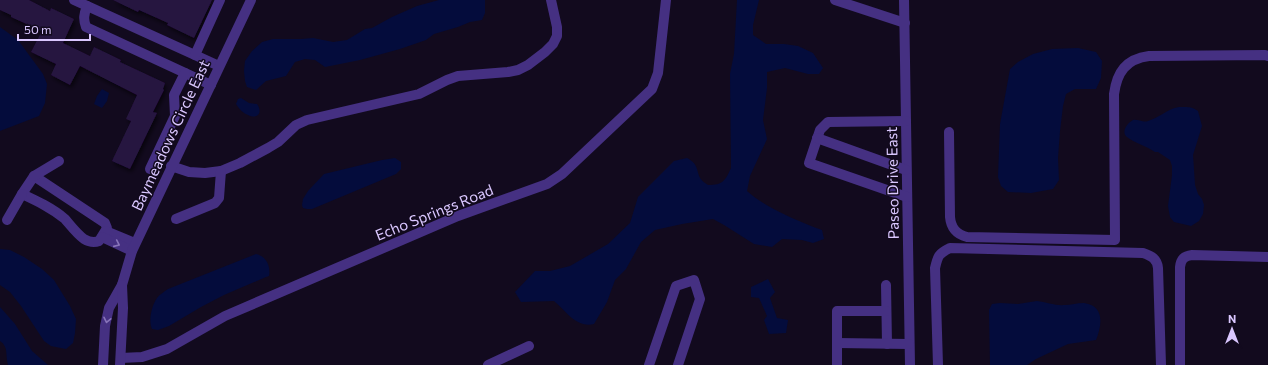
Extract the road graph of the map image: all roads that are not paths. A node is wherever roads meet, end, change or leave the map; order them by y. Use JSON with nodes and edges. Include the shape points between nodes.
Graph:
{"nodes":[{"id":1,"x":74,"y":0,"type":"edge"},
{"id":2,"x":220,"y":0,"type":"edge"},
{"id":3,"x":251,"y":0,"type":"edge"},
{"id":4,"x":551,"y":0,"type":"edge"},
{"id":5,"x":666,"y":0,"type":"edge"},
{"id":6,"x":835,"y":0,"type":"edge"},
{"id":7,"x":904,"y":0,"type":"edge"},
{"id":8,"x":87,"y":6,"type":"junction"},
{"id":9,"x":905,"y":23,"type":"junction"},
{"id":10,"x":195,"y":55,"type":"junction"},
{"id":11,"x":1268,"y":56,"type":"edge"},
{"id":12,"x":219,"y":66,"type":"junction"},
{"id":13,"x":185,"y":73,"type":"junction"},
{"id":14,"x":211,"y":85,"type":"junction"},
{"id":15,"x":906,"y":122,"type":"junction"},
{"id":16,"x":949,"y":132,"type":"dead end"},
{"id":17,"x":817,"y":138,"type":"junction"},
{"id":18,"x":59,"y":161,"type":"dead end"},
{"id":19,"x":172,"y":166,"type":"junction"},
{"id":20,"x":150,"y":169,"type":"dead end"},
{"id":21,"x":906,"y":170,"type":"junction"},
{"id":22,"x":221,"y":172,"type":"junction"},
{"id":23,"x":34,"y":176,"type":"junction"},
{"id":24,"x":22,"y":194,"type":"junction"},
{"id":25,"x":906,"y":197,"type":"junction"},
{"id":26,"x":176,"y":219,"type":"dead end"},
{"id":27,"x":7,"y":220,"type":"dead end"},
{"id":28,"x":104,"y":234,"type":"junction"},
{"id":29,"x":134,"y":247,"type":"junction"},
{"id":30,"x":1268,"y":257,"type":"edge"},
{"id":31,"x":122,"y":285,"type":"junction"},
{"id":32,"x":886,"y":285,"type":"dead end"},
{"id":33,"x":886,"y":311,"type":"junction"},
{"id":34,"x":837,"y":343,"type":"junction"},
{"id":35,"x":887,"y":344,"type":"junction"},
{"id":36,"x":909,"y":344,"type":"junction"},
{"id":37,"x":528,"y":346,"type":"dead end"},
{"id":38,"x":120,"y":361,"type":"edge"},
{"id":39,"x":103,"y":365,"type":"edge"},
{"id":40,"x":491,"y":365,"type":"edge"},
{"id":41,"x":648,"y":365,"type":"edge"},
{"id":42,"x":678,"y":365,"type":"edge"},
{"id":43,"x":837,"y":365,"type":"edge"},
{"id":44,"x":910,"y":365,"type":"edge"},
{"id":45,"x":938,"y":365,"type":"edge"},
{"id":46,"x":1161,"y":365,"type":"edge"},
{"id":47,"x":1180,"y":365,"type":"edge"}],
"edges":[{"from":1,"to":8,"type":"street"},
{"from":2,"to":10,"type":"street"},
{"from":3,"to":12,"type":"street","name":"Baymeadows Circle East"},
{"from":4,"to":22,"type":"street","via":[[557,36],[553,44],[528,65],[508,72],[458,76],[419,94],[307,120],[296,125],[278,142]]},
{"from":5,"to":38,"type":"street","name":"Echo Springs Road","via":[[658,73],[652,89],[562,174],[547,184],[458,216],[225,316],[167,348],[142,357]]},
{"from":6,"to":9,"type":"street"},
{"from":7,"to":9,"type":"street","name":"Paseo Drive East"},
{"from":8,"to":10,"type":"street"},
{"from":8,"to":13,"type":"street","via":[[84,14],[86,27]]},
{"from":9,"to":15,"type":"street","name":"Paseo Drive East"},
{"from":10,"to":12,"type":"street"},
{"from":11,"to":16,"type":"street","via":[[1149,56],[1133,61],[1120,72],[1114,94],[1115,240],[960,235],[951,224],[950,217]]},
{"from":12,"to":14,"type":"street","name":"Baymeadows Circle East"},
{"from":13,"to":14,"type":"street"},
{"from":13,"to":20,"type":"street","via":[[174,95],[175,116]]},
{"from":14,"to":19,"type":"street","name":"Baymeadows Circle East"},
{"from":15,"to":17,"type":"street","via":[[828,122],[820,130]]},
{"from":15,"to":21,"type":"street","name":"Paseo Drive East"},
{"from":17,"to":21,"type":"street"},
{"from":17,"to":25,"type":"street","via":[[809,163]]},
{"from":18,"to":23,"type":"street"},
{"from":19,"to":22,"type":"street","via":[[189,172]]},
{"from":19,"to":29,"type":"street","name":"Baymeadows Circle East"},
{"from":21,"to":25,"type":"street","name":"Paseo Drive East"},
{"from":22,"to":26,"type":"street","via":[[219,198],[215,203]]},
{"from":23,"to":24,"type":"street"},
{"from":23,"to":28,"type":"street","via":[[101,219],[107,228]]},
{"from":24,"to":27,"type":"street"},
{"from":24,"to":28,"type":"street","via":[[53,210],[89,242],[100,241]]},
{"from":25,"to":36,"type":"street","name":"Paseo Drive East"},
{"from":28,"to":29,"type":"street"},
{"from":29,"to":31,"type":"street","name":"Baymeadows Circle East"},
{"from":30,"to":47,"type":"street","via":[[1184,257],[1180,267]]},
{"from":31,"to":38,"type":"street","name":"Baymeadows Circle East"},
{"from":31,"to":39,"type":"street","name":"Baymeadows Circle East","one_way":true,"via":[[110,308],[105,326]]},
{"from":32,"to":33,"type":"street"},
{"from":33,"to":34,"type":"street","via":[[837,311]]},
{"from":33,"to":35,"type":"street"},
{"from":34,"to":35,"type":"street"},
{"from":34,"to":43,"type":"street"},
{"from":35,"to":36,"type":"street"},
{"from":36,"to":44,"type":"street","name":"Paseo Drive East"},
{"from":37,"to":40,"type":"street"},
{"from":41,"to":42,"type":"street","via":[[676,286],[694,280],[700,299]]},
{"from":45,"to":46,"type":"street","via":[[936,268],[941,252],[950,248],[1143,253],[1150,256],[1158,268]]}]}
